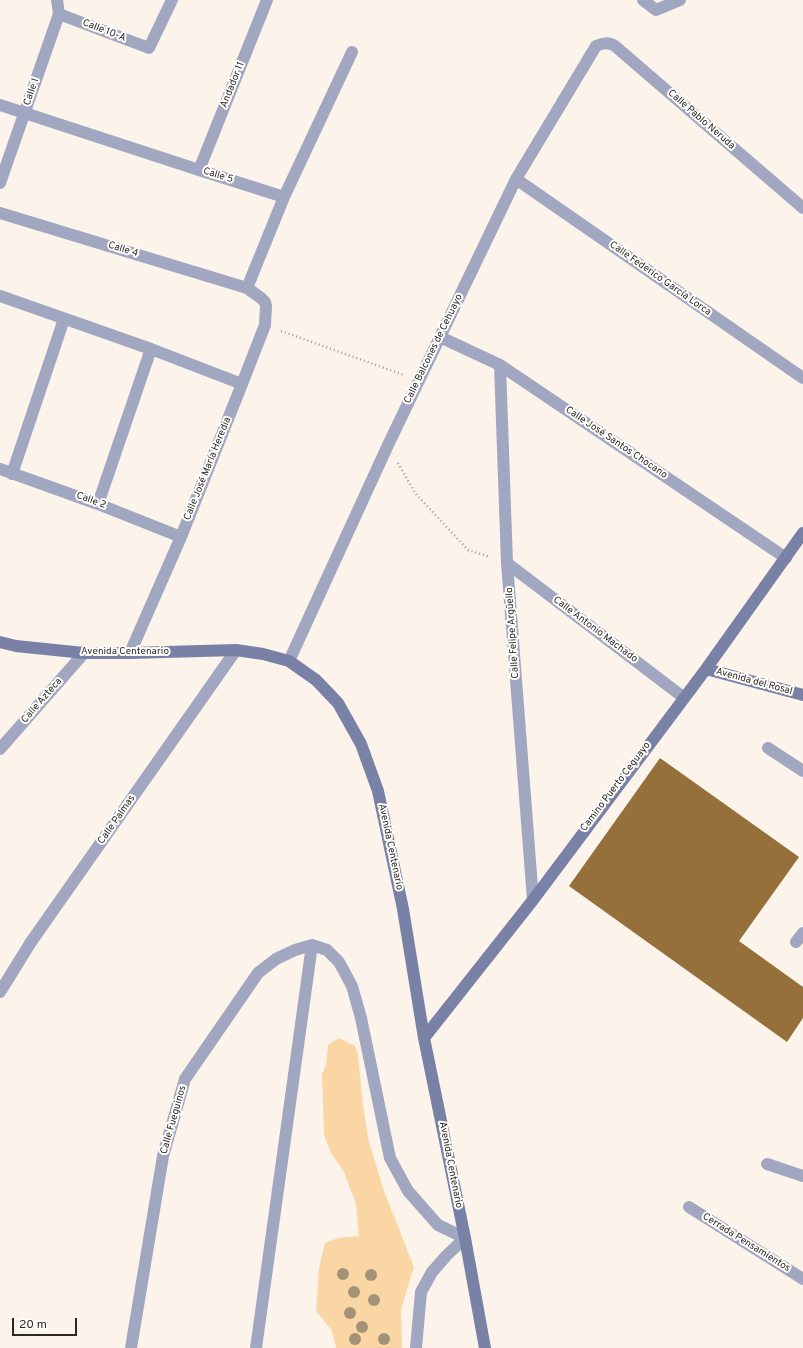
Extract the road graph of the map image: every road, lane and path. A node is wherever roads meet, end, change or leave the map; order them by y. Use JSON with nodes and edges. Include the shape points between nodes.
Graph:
{"nodes":[{"id":1,"x":57,"y":0,"type":"edge"},
{"id":2,"x":172,"y":0,"type":"edge"},
{"id":3,"x":268,"y":0,"type":"edge"},
{"id":4,"x":643,"y":0,"type":"edge"},
{"id":5,"x":680,"y":0,"type":"edge"},
{"id":6,"x":59,"y":14,"type":"junction"},
{"id":7,"x":596,"y":46,"type":"joint"},
{"id":8,"x":352,"y":52,"type":"dead end"},
{"id":9,"x":0,"y":105,"type":"edge"},
{"id":10,"x":24,"y":113,"type":"junction"},
{"id":11,"x":199,"y":170,"type":"junction"},
{"id":12,"x":516,"y":179,"type":"junction"},
{"id":13,"x":0,"y":183,"type":"edge"},
{"id":14,"x":284,"y":197,"type":"junction"},
{"id":15,"x":803,"y":208,"type":"edge"},
{"id":16,"x":0,"y":213,"type":"edge"},
{"id":17,"x":247,"y":288,"type":"junction"},
{"id":18,"x":0,"y":296,"type":"edge"},
{"id":19,"x":64,"y":319,"type":"junction"},
{"id":20,"x":265,"y":325,"type":"junction"},
{"id":21,"x":440,"y":337,"type":"junction"},
{"id":22,"x":151,"y":349,"type":"junction"},
{"id":23,"x":500,"y":365,"type":"junction"},
{"id":24,"x":803,"y":378,"type":"edge"},
{"id":25,"x":420,"y":380,"type":"junction"},
{"id":26,"x":242,"y":384,"type":"junction"},
{"id":27,"x":388,"y":445,"type":"junction"},
{"id":28,"x":0,"y":470,"type":"edge"},
{"id":29,"x":12,"y":474,"type":"junction"},
{"id":30,"x":98,"y":504,"type":"junction"},
{"id":31,"x":803,"y":532,"type":"edge"},
{"id":32,"x":181,"y":537,"type":"junction"},
{"id":33,"x":786,"y":558,"type":"junction"},
{"id":34,"x":507,"y":563,"type":"junction"},
{"id":35,"x":0,"y":642,"type":"edge"},
{"id":36,"x":236,"y":650,"type":"junction"},
{"id":37,"x":84,"y":653,"type":"junction"},
{"id":38,"x":130,"y":653,"type":"junction"},
{"id":39,"x":289,"y":661,"type":"junction"},
{"id":40,"x":706,"y":669,"type":"junction"},
{"id":41,"x":803,"y":695,"type":"edge"},
{"id":42,"x":683,"y":697,"type":"junction"},
{"id":43,"x":768,"y":748,"type":"dead end"},
{"id":44,"x":0,"y":749,"type":"edge"},
{"id":45,"x":803,"y":771,"type":"edge"},
{"id":46,"x":533,"y":900,"type":"junction"},
{"id":47,"x":312,"y":945,"type":"junction"},
{"id":48,"x":0,"y":992,"type":"edge"},
{"id":49,"x":424,"y":1038,"type":"junction"},
{"id":50,"x":767,"y":1164,"type":"dead end"},
{"id":51,"x":803,"y":1176,"type":"edge"},
{"id":52,"x":689,"y":1207,"type":"dead end"},
{"id":53,"x":465,"y":1238,"type":"junction"},
{"id":54,"x":803,"y":1278,"type":"edge"},
{"id":55,"x":131,"y":1348,"type":"edge"},
{"id":56,"x":256,"y":1348,"type":"edge"},
{"id":57,"x":416,"y":1348,"type":"edge"},
{"id":58,"x":485,"y":1348,"type":"edge"}],
"edges":[{"from":1,"to":6,"type":"street","name":"Calle 1"},
{"from":2,"to":6,"type":"street","name":"Calle 10-A","via":[[149,48]]},
{"from":3,"to":11,"type":"street","name":"Andador 11"},
{"from":4,"to":5,"type":"street","via":[[656,10]]},
{"from":6,"to":10,"type":"street","name":"Calle 1"},
{"from":7,"to":12,"type":"street","name":"Calle Balcones de Cehuayo"},
{"from":7,"to":15,"type":"street","name":"Calle Pablo Neruda","via":[[610,43],[615,46]]},
{"from":8,"to":14,"type":"street"},
{"from":9,"to":10,"type":"street","name":"Calle 5"},
{"from":10,"to":11,"type":"street","name":"Calle 5"},
{"from":10,"to":13,"type":"street","name":"Calle 1"},
{"from":11,"to":14,"type":"street","name":"Calle 5"},
{"from":12,"to":21,"type":"street","name":"Calle Balcones de Cehuayo"},
{"from":12,"to":24,"type":"street","name":"Calle Federico García Lorca"},
{"from":14,"to":17,"type":"street"},
{"from":16,"to":17,"type":"street","name":"Calle 4"},
{"from":17,"to":20,"type":"street","name":"Calle José María Heredia","via":[[265,302]]},
{"from":18,"to":19,"type":"street"},
{"from":19,"to":22,"type":"street"},
{"from":19,"to":29,"type":"street"},
{"from":20,"to":25,"type":"path"},
{"from":20,"to":26,"type":"street","name":"Calle José María Heredia"},
{"from":21,"to":23,"type":"street","name":"Calle José Santos Chocano"},
{"from":21,"to":25,"type":"street","name":"Calle Balcones de Cehuayo"},
{"from":22,"to":26,"type":"street"},
{"from":22,"to":30,"type":"street"},
{"from":23,"to":33,"type":"street","name":"Calle José Santos Chocano"},
{"from":23,"to":34,"type":"street","name":"Calle Felipe Argüello"},
{"from":25,"to":27,"type":"street","name":"Calle Balcones de Cehuayo"},
{"from":26,"to":32,"type":"street","name":"Calle José María Heredia"},
{"from":27,"to":34,"type":"path","via":[[416,493],[468,550]]},
{"from":27,"to":39,"type":"street","name":"Calle Balcones de Cehuayo"},
{"from":28,"to":29,"type":"street","name":"Calle 2"},
{"from":29,"to":30,"type":"street","name":"Calle 2"},
{"from":30,"to":32,"type":"street","name":"Calle 2"},
{"from":31,"to":33,"type":"main road","name":"Camino Puerto Ceguayo"},
{"from":32,"to":38,"type":"street","name":"Calle José María Heredia"},
{"from":33,"to":40,"type":"main road","name":"Camino Puerto Ceguayo"},
{"from":34,"to":42,"type":"street","name":"Calle Antonio Machado"},
{"from":34,"to":46,"type":"street","name":"Calle Felipe Argüello"},
{"from":35,"to":37,"type":"main road","name":"Avenida Centenario"},
{"from":36,"to":38,"type":"main road","name":"Avenida Centenario"},
{"from":36,"to":39,"type":"main road","name":"Avenida Centenario"},
{"from":36,"to":48,"type":"street","name":"Calle Palmas","via":[[31,942]]},
{"from":37,"to":38,"type":"main road","name":"Avenida Centenario"},
{"from":37,"to":44,"type":"street","name":"Calle Azteca"},
{"from":39,"to":49,"type":"main road","name":"Avenida Centenario","via":[[316,680],[338,703],[362,744],[378,791],[401,901]]},
{"from":40,"to":41,"type":"main road","name":"Avenida del Rosal"},
{"from":40,"to":42,"type":"main road","name":"Camino Puerto Ceguayo"},
{"from":42,"to":46,"type":"main road","name":"Camino Puerto Ceguayo"},
{"from":43,"to":45,"type":"street"},
{"from":46,"to":49,"type":"main road","name":"Camino Puerto Ceguayo"},
{"from":47,"to":53,"type":"street","via":[[327,950],[339,962],[352,986],[390,1158],[408,1191],[438,1226]]},
{"from":47,"to":55,"type":"street","name":"Calle Fueguinos","via":[[276,959],[258,972],[185,1079],[163,1156]]},
{"from":47,"to":56,"type":"street"},
{"from":49,"to":53,"type":"main road","name":"Avenida Centenario"},
{"from":50,"to":51,"type":"street"},
{"from":52,"to":54,"type":"street","name":"Cerrada Pensamientos"},
{"from":53,"to":57,"type":"street","via":[[432,1272],[421,1292]]},
{"from":53,"to":58,"type":"main road","name":"Avenida Centenario"}]}
